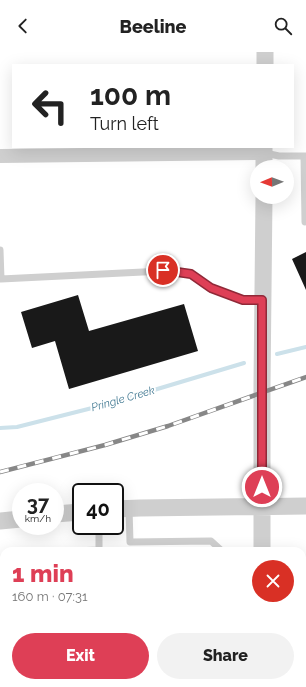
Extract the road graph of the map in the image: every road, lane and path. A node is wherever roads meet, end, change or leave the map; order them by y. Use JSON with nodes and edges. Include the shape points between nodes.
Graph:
{"nodes":[{"id":1,"x":265,"y":52,"type":"edge"},
{"id":2,"x":265,"y":64,"type":"edge"},
{"id":3,"x":0,"y":156,"type":"edge"},
{"id":4,"x":264,"y":156,"type":"edge"},
{"id":5,"x":305,"y":156,"type":"edge"},
{"id":6,"x":264,"y":204,"type":"edge"},
{"id":7,"x":306,"y":221,"type":"edge"},
{"id":8,"x":0,"y":250,"type":"edge"},
{"id":9,"x":1,"y":279,"type":"edge"},
{"id":10,"x":262,"y":300,"type":"junction"},
{"id":11,"x":262,"y":506,"type":"junction"},
{"id":12,"x":306,"y":506,"type":"edge"},
{"id":13,"x":124,"y":509,"type":"edge"},
{"id":14,"x":124,"y":517,"type":"edge"},
{"id":15,"x":12,"y":520,"type":"edge"},
{"id":16,"x":0,"y":521,"type":"edge"},
{"id":17,"x":99,"y":535,"type":"edge"},
{"id":18,"x":99,"y":547,"type":"edge"},
{"id":19,"x":218,"y":547,"type":"edge"},
{"id":20,"x":262,"y":547,"type":"edge"}],
"edges":[{"from":1,"to":2,"type":"street"},
{"from":3,"to":4,"type":"street"},
{"from":4,"to":5,"type":"lane"},
{"from":5,"to":7,"type":"lane"},
{"from":6,"to":10,"type":"street"},
{"from":8,"to":9,"type":"lane"},
{"from":9,"to":10,"type":"lane","via":[[163,270],[191,274],[211,288],[243,300]]},
{"from":10,"to":11,"type":"street"},
{"from":11,"to":12,"type":"street"},
{"from":11,"to":13,"type":"street"},
{"from":11,"to":20,"type":"street"},
{"from":14,"to":19,"type":"lane","via":[[130,542],[211,541]]},
{"from":15,"to":16,"type":"street"},
{"from":17,"to":18,"type":"lane"}]}
